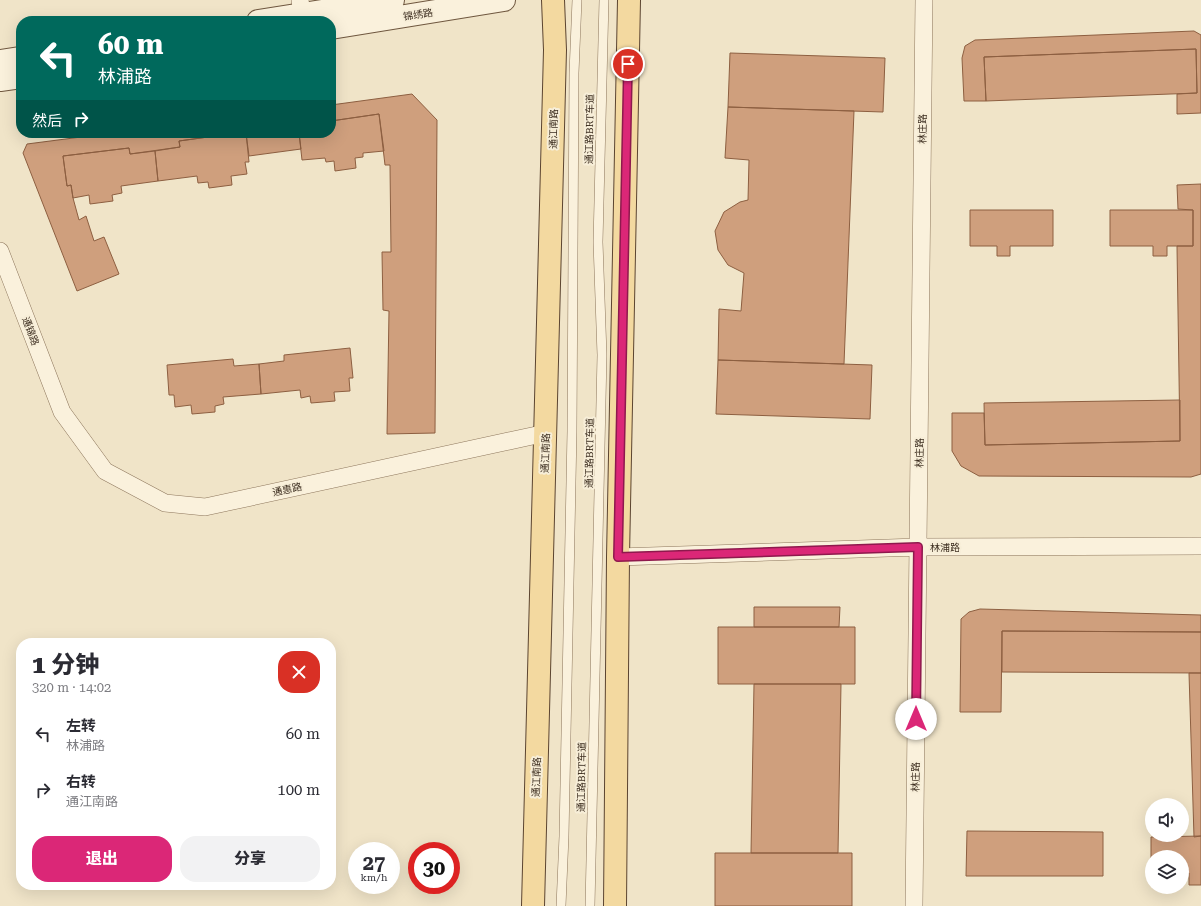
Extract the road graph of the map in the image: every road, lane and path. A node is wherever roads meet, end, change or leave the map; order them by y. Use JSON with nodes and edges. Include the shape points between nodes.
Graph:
{"nodes":[{"id":1,"x":393,"y":0,"type":"edge"},
{"id":2,"x":504,"y":0,"type":"edge"},
{"id":3,"x":554,"y":0,"type":"edge"},
{"id":4,"x":577,"y":0,"type":"edge"},
{"id":5,"x":604,"y":0,"type":"edge"},
{"id":6,"x":629,"y":0,"type":"edge"},
{"id":7,"x":924,"y":0,"type":"edge"},
{"id":8,"x":301,"y":7,"type":"edge"},
{"id":9,"x":273,"y":16,"type":"edge"},
{"id":10,"x":336,"y":27,"type":"edge"},
{"id":11,"x":16,"y":59,"type":"edge"},
{"id":12,"x":0,"y":61,"type":"edge"},
{"id":13,"x":16,"y":78,"type":"edge"},
{"id":14,"x":0,"y":80,"type":"edge"},
{"id":15,"x":0,"y":251,"type":"edge"},
{"id":16,"x":62,"y":412,"type":"joint"},
{"id":17,"x":546,"y":433,"type":"junction"},
{"id":18,"x":1201,"y":546,"type":"edge"},
{"id":19,"x":918,"y":547,"type":"junction"},
{"id":20,"x":618,"y":557,"type":"junction"},
{"id":21,"x":532,"y":906,"type":"edge"},
{"id":22,"x":561,"y":906,"type":"edge"},
{"id":23,"x":590,"y":906,"type":"edge"},
{"id":24,"x":616,"y":906,"type":"edge"},
{"id":25,"x":914,"y":906,"type":"edge"}],
"edges":[{"from":1,"to":8,"type":"street","name":"锦绣路"},
{"from":2,"to":10,"type":"street","name":"锦绣路"},
{"from":3,"to":17,"type":"main road","name":"通江南路"},
{"from":4,"to":22,"type":"lane","name":"通江路BRT车道","via":[[574,73],[572,439]]},
{"from":5,"to":23,"type":"lane","name":"通江路BRT车道","via":[[598,242],[602,356]]},
{"from":6,"to":20,"type":"main road"},
{"from":7,"to":19,"type":"street","name":"林庄路"},
{"from":8,"to":9,"type":"street","name":"锦绣路"},
{"from":11,"to":12,"type":"street"},
{"from":13,"to":14,"type":"street"},
{"from":15,"to":16,"type":"street","name":"通锦路"},
{"from":16,"to":17,"type":"street","name":"通惠路","via":[[105,471],[165,503],[205,507]]},
{"from":17,"to":21,"type":"main road","name":"通江南路"},
{"from":18,"to":19,"type":"street","name":"林浦路"},
{"from":19,"to":20,"type":"street","name":"林浦路"},
{"from":19,"to":25,"type":"street","name":"林庄路"},
{"from":20,"to":24,"type":"main road"}]}
